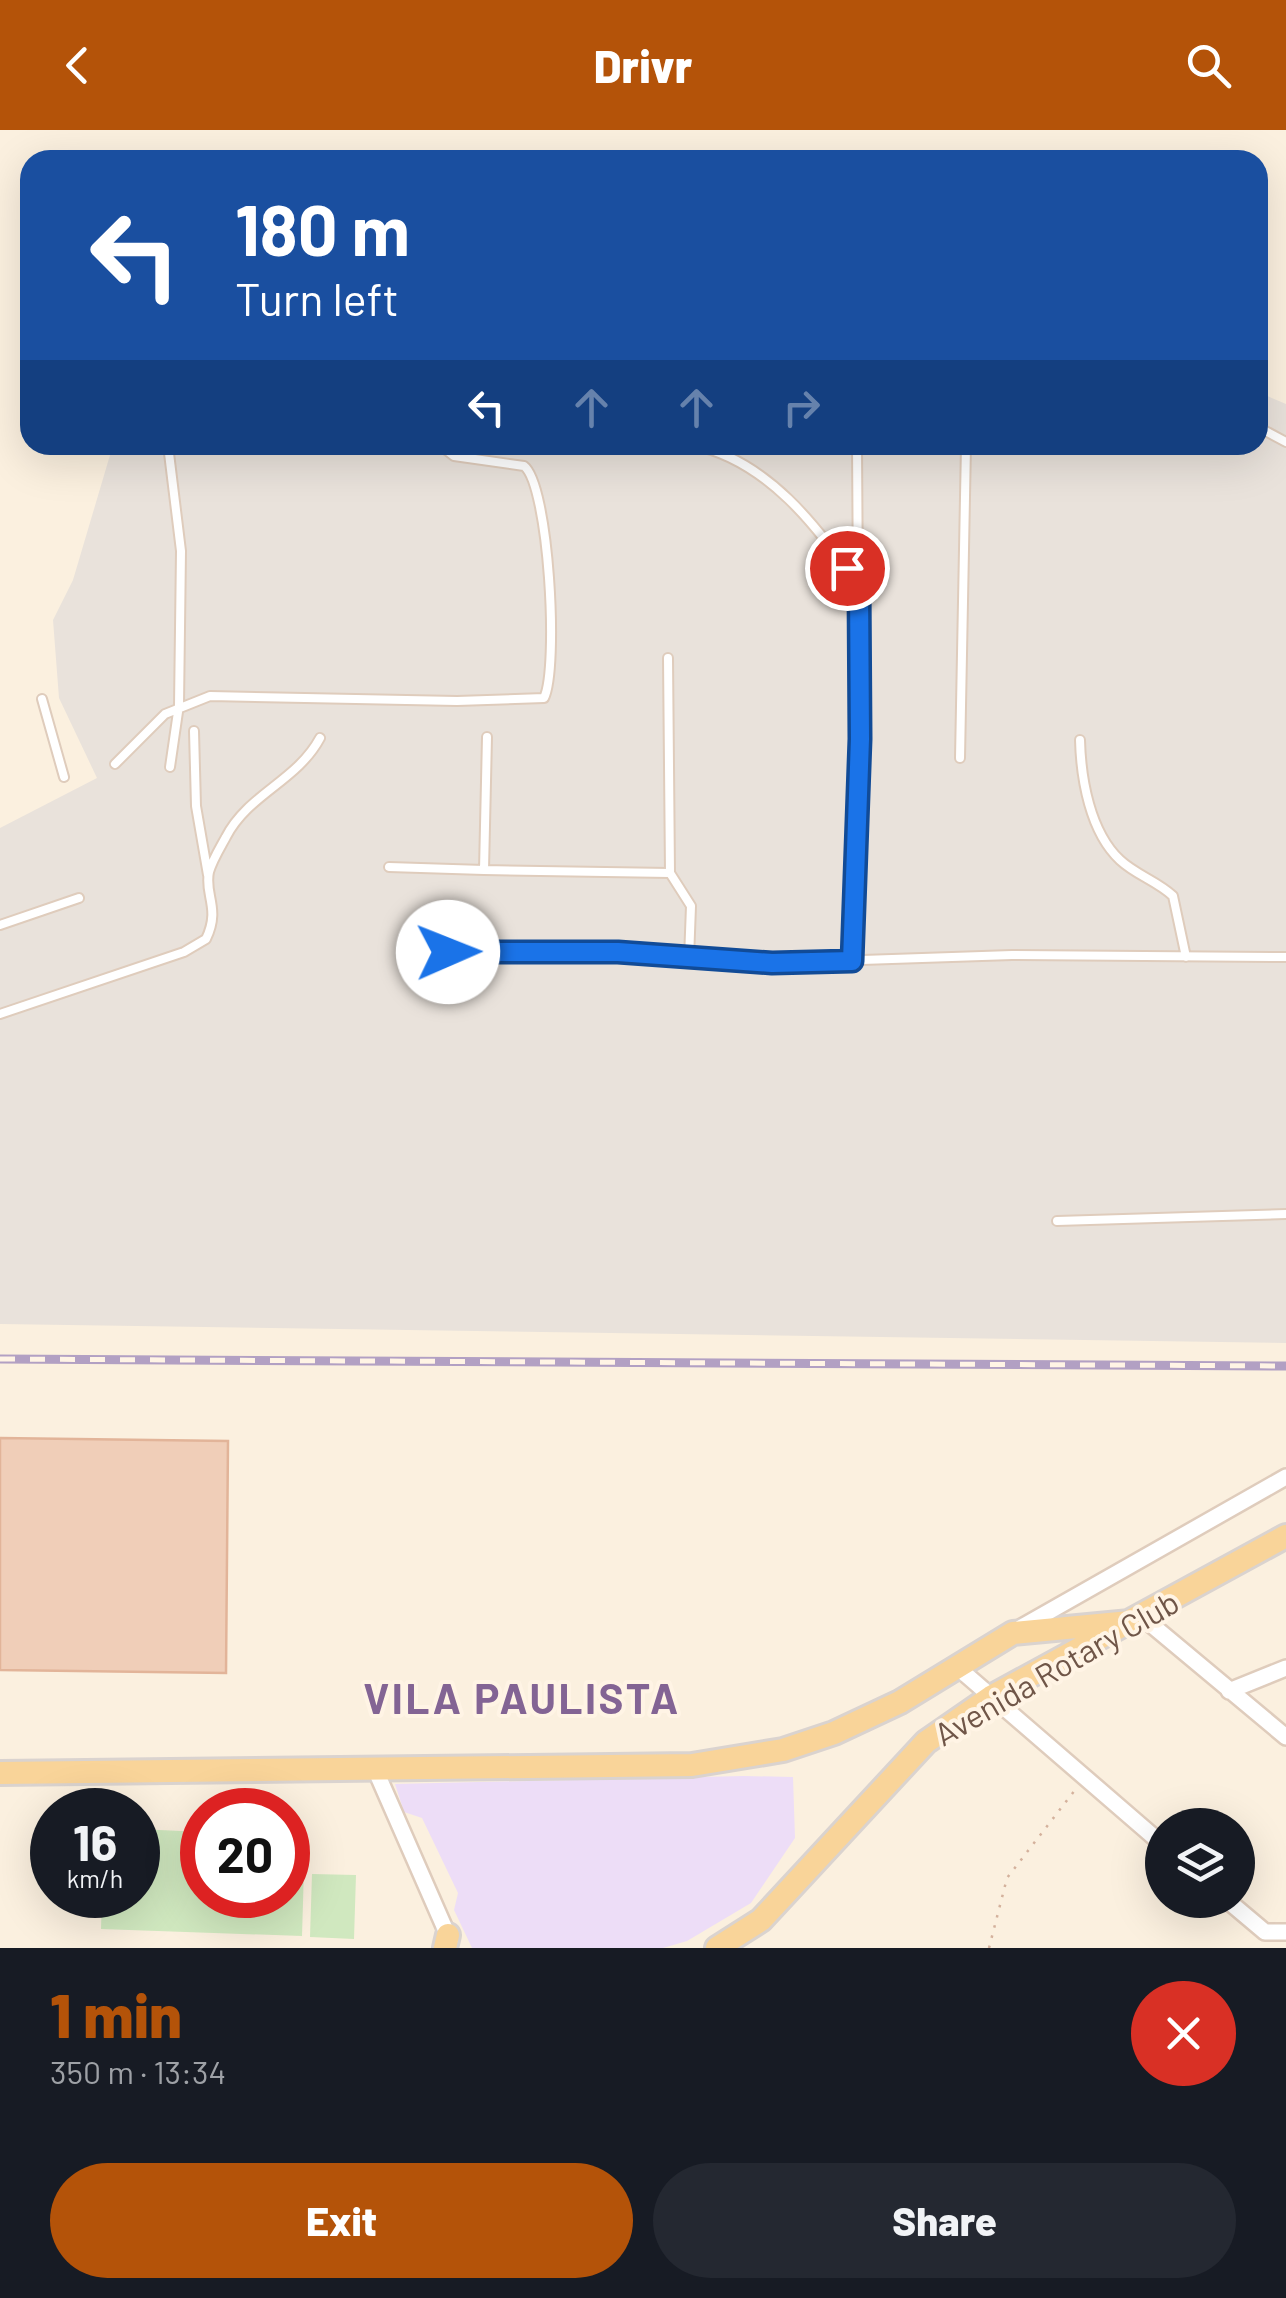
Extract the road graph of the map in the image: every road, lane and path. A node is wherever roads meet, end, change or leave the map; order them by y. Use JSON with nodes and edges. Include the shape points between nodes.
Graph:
{"nodes":[{"id":1,"x":169,"y":455,"type":"edge"},
{"id":2,"x":453,"y":455,"type":"edge"},
{"id":3,"x":734,"y":455,"type":"edge"},
{"id":4,"x":857,"y":455,"type":"edge"},
{"id":5,"x":966,"y":455,"type":"edge"},
{"id":6,"x":859,"y":586,"type":"junction"},
{"id":7,"x":668,"y":658,"type":"dead end"},
{"id":8,"x":42,"y":699,"type":"dead end"},
{"id":9,"x":179,"y":705,"type":"junction"},
{"id":10,"x":194,"y":732,"type":"dead end"},
{"id":11,"x":487,"y":737,"type":"dead end"},
{"id":12,"x":320,"y":738,"type":"dead end"},
{"id":13,"x":1080,"y":740,"type":"dead end"},
{"id":14,"x":960,"y":758,"type":"dead end"},
{"id":15,"x":115,"y":764,"type":"dead end"},
{"id":16,"x":170,"y":767,"type":"dead end"},
{"id":17,"x":64,"y":776,"type":"dead end"},
{"id":18,"x":389,"y":866,"type":"dead end"},
{"id":19,"x":484,"y":870,"type":"junction"},
{"id":20,"x":670,"y":873,"type":"junction"},
{"id":21,"x":208,"y":876,"type":"junction"},
{"id":22,"x":79,"y":898,"type":"dead end"},
{"id":23,"x":0,"y":926,"type":"edge"},
{"id":24,"x":448,"y":952,"type":"dead end"},
{"id":25,"x":1186,"y":956,"type":"junction"},
{"id":26,"x":1286,"y":957,"type":"edge"},
{"id":27,"x":690,"y":958,"type":"junction"},
{"id":28,"x":852,"y":961,"type":"junction"},
{"id":29,"x":0,"y":1014,"type":"edge"},
{"id":30,"x":1286,"y":1214,"type":"edge"},
{"id":31,"x":1057,"y":1222,"type":"dead end"},
{"id":32,"x":1286,"y":1476,"type":"edge"},
{"id":33,"x":1286,"y":1536,"type":"edge"},
{"id":34,"x":1135,"y":1619,"type":"junction"},
{"id":35,"x":1013,"y":1633,"type":"junction"},
{"id":36,"x":956,"y":1666,"type":"junction"},
{"id":37,"x":1286,"y":1668,"type":"edge"},
{"id":38,"x":1027,"y":1680,"type":"junction"},
{"id":39,"x":1228,"y":1691,"type":"junction"},
{"id":40,"x":992,"y":1697,"type":"junction"},
{"id":41,"x":1286,"y":1737,"type":"edge"},
{"id":42,"x":375,"y":1770,"type":"junction"},
{"id":43,"x":0,"y":1773,"type":"edge"},
{"id":44,"x":1086,"y":1776,"type":"junction"},
{"id":45,"x":1145,"y":1829,"type":"edge"},
{"id":46,"x":1245,"y":1918,"type":"edge"},
{"id":47,"x":1286,"y":1932,"type":"edge"},
{"id":48,"x":1266,"y":1940,"type":"edge"},
{"id":49,"x":449,"y":1944,"type":"edge"},
{"id":50,"x":717,"y":1948,"type":"edge"},
{"id":51,"x":989,"y":1948,"type":"edge"}],
"edges":[{"from":1,"to":9,"type":"lane","via":[[182,551]]},
{"from":2,"to":9,"type":"lane","via":[[524,466],[537,481],[550,595],[544,698],[279,700],[229,694]]},
{"from":3,"to":6,"type":"lane","via":[[788,501]]},
{"from":4,"to":6,"type":"lane"},
{"from":5,"to":14,"type":"lane"},
{"from":6,"to":28,"type":"lane"},
{"from":7,"to":20,"type":"lane"},
{"from":8,"to":17,"type":"lane"},
{"from":9,"to":15,"type":"lane"},
{"from":9,"to":16,"type":"lane"},
{"from":10,"to":21,"type":"lane","via":[[196,806]]},
{"from":11,"to":19,"type":"lane"},
{"from":12,"to":21,"type":"lane","via":[[299,769],[238,817]]},
{"from":13,"to":25,"type":"lane","via":[[1084,786],[1104,837],[1119,859],[1173,896]]},
{"from":18,"to":19,"type":"lane"},
{"from":19,"to":20,"type":"lane"},
{"from":20,"to":27,"type":"lane","via":[[691,906]]},
{"from":21,"to":29,"type":"lane","via":[[215,906],[206,940]]},
{"from":22,"to":23,"type":"lane"},
{"from":24,"to":27,"type":"lane"},
{"from":25,"to":26,"type":"lane"},
{"from":25,"to":28,"type":"lane"},
{"from":27,"to":28,"type":"lane"},
{"from":30,"to":31,"type":"lane"},
{"from":32,"to":35,"type":"street"},
{"from":33,"to":34,"type":"main road","name":"Avenida Rotary Club"},
{"from":34,"to":35,"type":"main road"},
{"from":34,"to":38,"type":"main road","name":"Avenida Rotary Club"},
{"from":34,"to":39,"type":"street"},
{"from":35,"to":36,"type":"main road"},
{"from":35,"to":38,"type":"main road","via":[[1028,1644]]},
{"from":36,"to":40,"type":"street"},
{"from":36,"to":42,"type":"main road","via":[[869,1719],[738,1760]]},
{"from":37,"to":39,"type":"street"},
{"from":38,"to":40,"type":"main road","name":"Avenida Rotary Club"},
{"from":39,"to":41,"type":"street"},
{"from":40,"to":44,"type":"street"},
{"from":40,"to":50,"type":"main road","name":"Avenida Rotary Club","via":[[926,1742],[761,1920]]},
{"from":42,"to":43,"type":"main road"},
{"from":42,"to":49,"type":"street"},
{"from":44,"to":45,"type":"street"},
{"from":44,"to":51,"type":"path","via":[[1007,1878]]},
{"from":46,"to":48,"type":"street"},
{"from":47,"to":48,"type":"street"}]}
